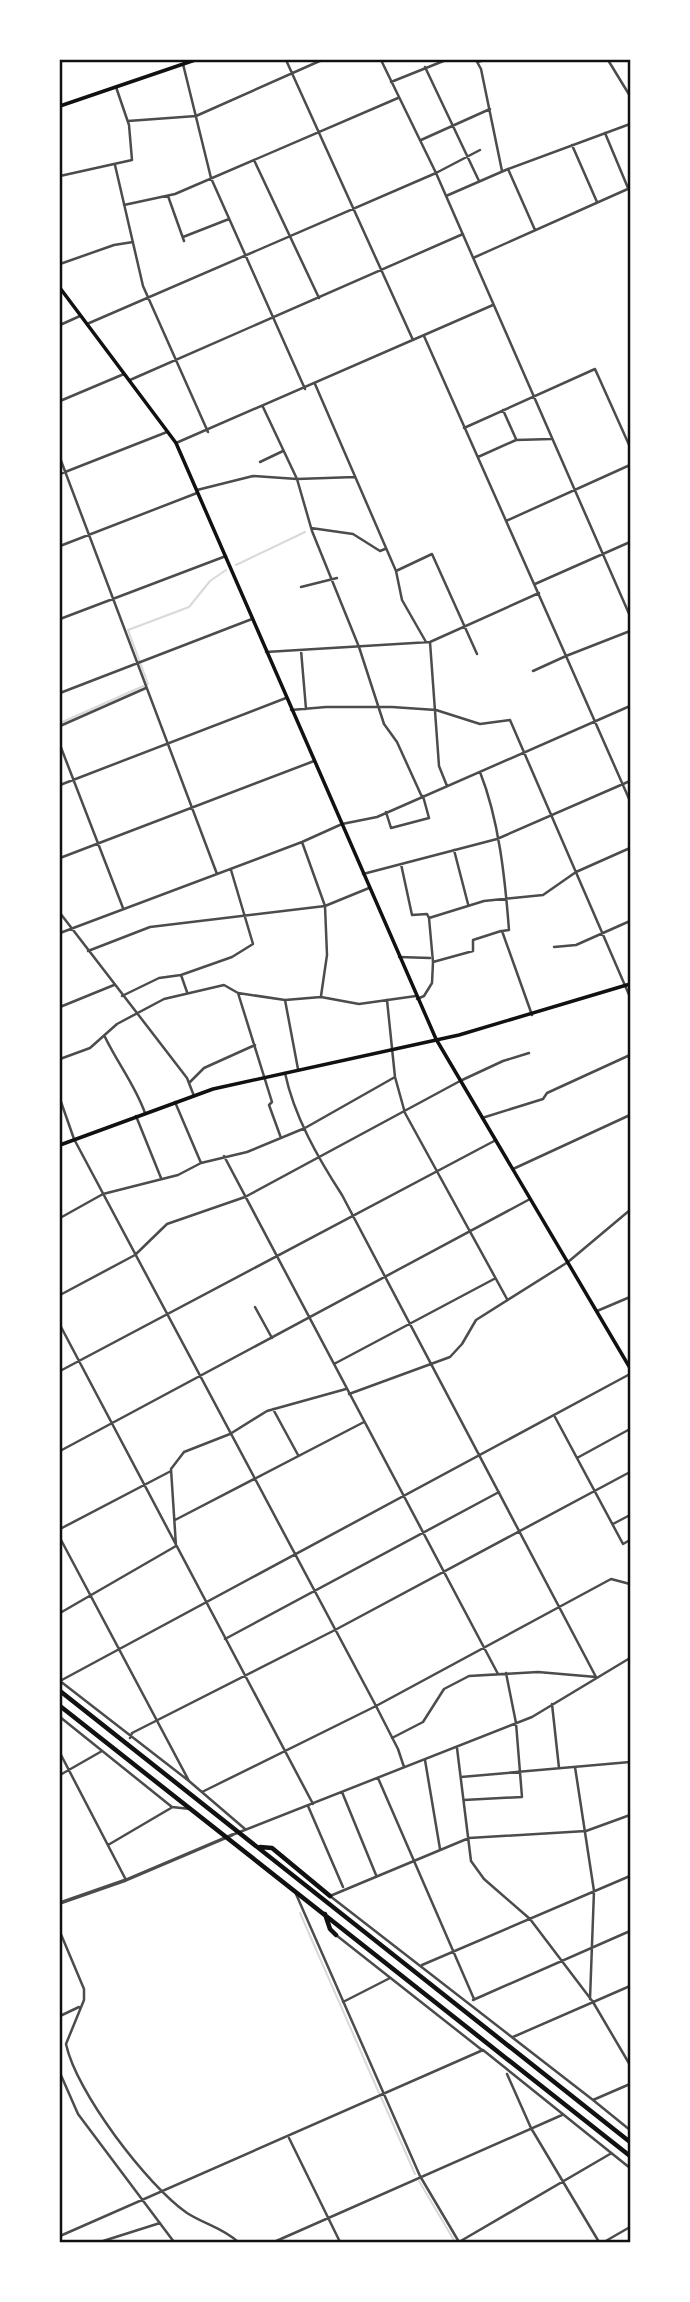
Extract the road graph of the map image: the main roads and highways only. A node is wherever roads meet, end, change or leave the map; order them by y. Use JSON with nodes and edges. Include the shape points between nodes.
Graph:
{"nodes":[{"id":1,"x":195,"y":60,"type":"edge"},
{"id":2,"x":60,"y":106,"type":"edge"},
{"id":3,"x":60,"y":288,"type":"edge"},
{"id":4,"x":629,"y":985,"type":"edge"},
{"id":5,"x":436,"y":1039,"type":"junction"},
{"id":6,"x":60,"y":1145,"type":"edge"},
{"id":7,"x":631,"y":1368,"type":"edge"},
{"id":8,"x":60,"y":1691,"type":"edge"},
{"id":9,"x":60,"y":1706,"type":"edge"},
{"id":10,"x":259,"y":1847,"type":"junction"},
{"id":11,"x":330,"y":1896,"type":"road end"},
{"id":12,"x":324,"y":1914,"type":"junction"},
{"id":13,"x":336,"y":1935,"type":"road end"},
{"id":14,"x":631,"y":2142,"type":"edge"},
{"id":15,"x":631,"y":2155,"type":"edge"}],
"edges":[{"from":1,"to":2,"type":"main road"},
{"from":3,"to":5,"type":"main road","via":[[176,443]]},
{"from":4,"to":5,"type":"main road"},
{"from":5,"to":6,"type":"main road","via":[[194,1096]]},
{"from":5,"to":7,"type":"main road"},
{"from":8,"to":10,"type":"highway"},
{"from":9,"to":12,"type":"highway"},
{"from":10,"to":11,"type":"highway","via":[[272,1848]]},
{"from":10,"to":14,"type":"highway"},
{"from":12,"to":13,"type":"highway"},
{"from":12,"to":15,"type":"highway"}]}
